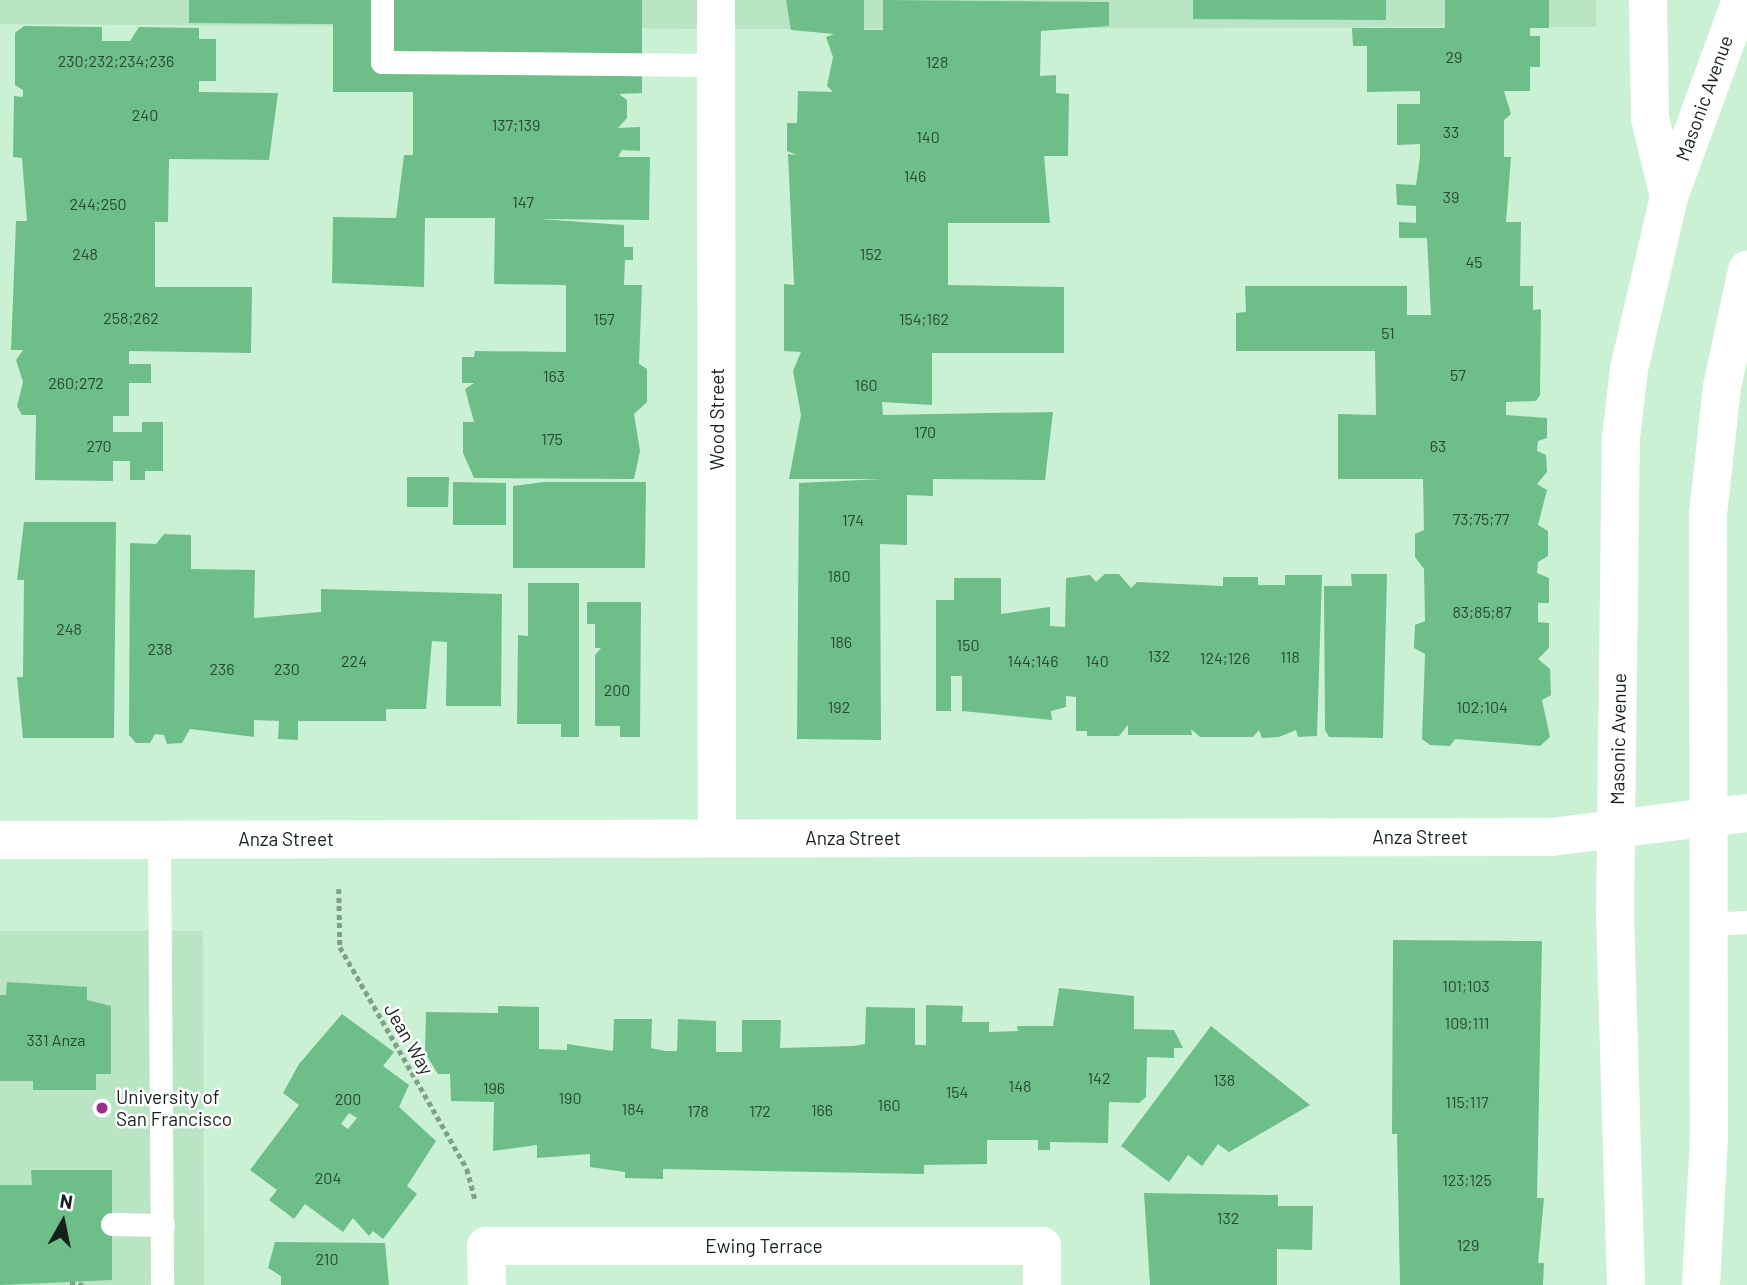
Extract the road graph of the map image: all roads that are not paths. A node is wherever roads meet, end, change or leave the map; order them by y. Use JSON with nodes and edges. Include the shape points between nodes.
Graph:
{"nodes":[{"id":1,"x":382,"y":0,"type":"edge"},
{"id":2,"x":716,"y":0,"type":"edge"},
{"id":3,"x":1648,"y":0,"type":"edge"},
{"id":4,"x":1741,"y":0,"type":"edge"},
{"id":5,"x":716,"y":65,"type":"junction"},
{"id":6,"x":1669,"y":197,"type":"junction"},
{"id":7,"x":1747,"y":270,"type":"edge"},
{"id":8,"x":1747,"y":813,"type":"edge"},
{"id":9,"x":1704,"y":818,"type":"junction"},
{"id":10,"x":1616,"y":829,"type":"junction"},
{"id":11,"x":717,"y":838,"type":"junction"},
{"id":12,"x":159,"y":839,"type":"junction"},
{"id":13,"x":0,"y":840,"type":"edge"},
{"id":14,"x":1747,"y":922,"type":"edge"},
{"id":15,"x":1708,"y":924,"type":"junction"},
{"id":16,"x":112,"y":1224,"type":"dead end"},
{"id":17,"x":163,"y":1225,"type":"junction"},
{"id":18,"x":162,"y":1285,"type":"edge"},
{"id":19,"x":487,"y":1285,"type":"edge"},
{"id":20,"x":1042,"y":1285,"type":"edge"},
{"id":21,"x":1626,"y":1285,"type":"edge"},
{"id":22,"x":1701,"y":1285,"type":"edge"}],
"edges":[{"from":1,"to":5,"type":"lane","via":[[382,62]]},
{"from":2,"to":5,"type":"street","name":"Wood Street"},
{"from":3,"to":6,"type":"street","name":"Masonic Avenue","via":[[1650,118]]},
{"from":4,"to":6,"type":"street","name":"Masonic Avenue"},
{"from":5,"to":11,"type":"street","name":"Wood Street"},
{"from":6,"to":10,"type":"street","name":"Masonic Avenue","via":[[1629,369],[1621,439]]},
{"from":7,"to":9,"type":"street","via":[[1722,387],[1708,514]]},
{"from":8,"to":9,"type":"street","name":"Anza Street"},
{"from":9,"to":10,"type":"street","name":"Anza Street"},
{"from":9,"to":15,"type":"street"},
{"from":10,"to":11,"type":"street","name":"Anza Street","via":[[1537,837]]},
{"from":10,"to":21,"type":"street","name":"Masonic Avenue"},
{"from":11,"to":12,"type":"street","name":"Anza Street"},
{"from":12,"to":13,"type":"street","name":"Anza Street"},
{"from":12,"to":17,"type":"lane"},
{"from":14,"to":15,"type":"lane"},
{"from":15,"to":22,"type":"street","via":[[1709,1139]]},
{"from":16,"to":17,"type":"lane"},
{"from":17,"to":18,"type":"lane"},
{"from":19,"to":20,"type":"street","name":"Ewing Terrace","via":[[486,1246],[1042,1246]]}]}
